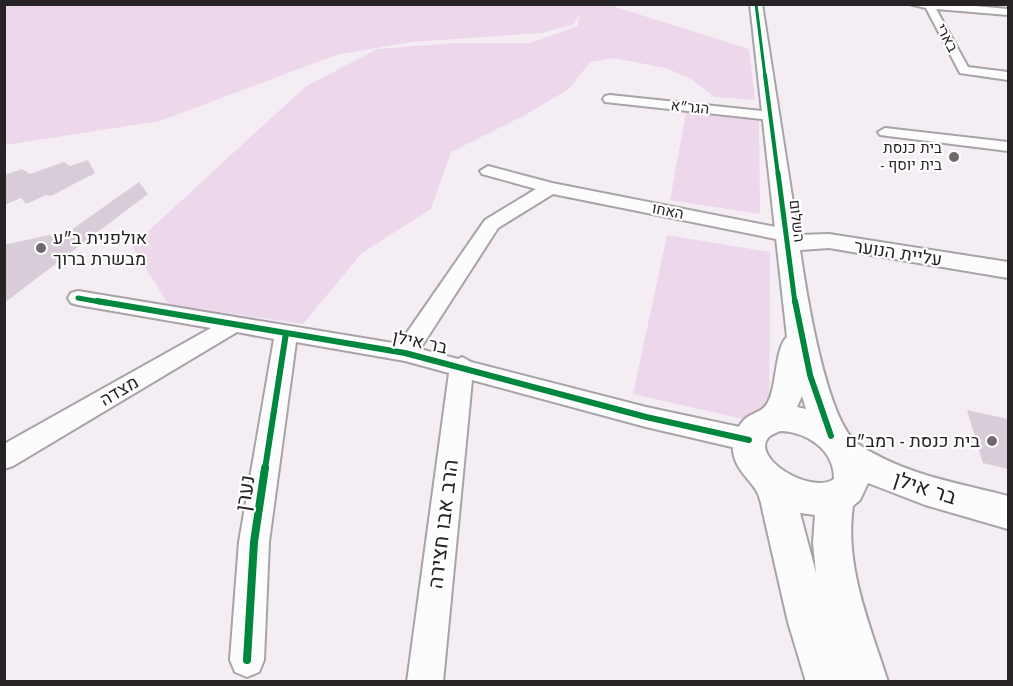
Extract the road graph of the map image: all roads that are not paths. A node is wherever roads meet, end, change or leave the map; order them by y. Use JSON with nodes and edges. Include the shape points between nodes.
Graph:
{"nodes":[{"id":1,"x":756,"y":4,"type":"edge"},
{"id":2,"x":913,"y":4,"type":"edge"},
{"id":3,"x":930,"y":6,"type":"edge"},
{"id":4,"x":1008,"y":12,"type":"edge"},
{"id":5,"x":1008,"y":76,"type":"edge"},
{"id":6,"x":610,"y":99,"type":"dead end"},
{"id":7,"x":771,"y":116,"type":"junction"},
{"id":8,"x":885,"y":132,"type":"dead end"},
{"id":9,"x":1008,"y":147,"type":"edge"},
{"id":10,"x":488,"y":171,"type":"dead end"},
{"id":11,"x":550,"y":188,"type":"junction"},
{"id":12,"x":787,"y":240,"type":"junction"},
{"id":13,"x":1008,"y":270,"type":"edge"},
{"id":14,"x":78,"y":298,"type":"dead end"},
{"id":15,"x":797,"y":319,"type":"junction"},
{"id":16,"x":234,"y":324,"type":"junction"},
{"id":17,"x":286,"y":333,"type":"junction"},
{"id":18,"x":405,"y":353,"type":"junction"},
{"id":19,"x":462,"y":366,"type":"junction"},
{"id":20,"x":775,"y":418,"type":"junction"},
{"id":21,"x":749,"y":440,"type":"junction"},
{"id":22,"x":839,"y":445,"type":"junction"},
{"id":23,"x":4,"y":458,"type":"edge"},
{"id":24,"x":771,"y":483,"type":"junction"},
{"id":25,"x":837,"y":496,"type":"junction"},
{"id":26,"x":1008,"y":512,"type":"edge"},
{"id":27,"x":247,"y":660,"type":"dead end"},
{"id":28,"x":424,"y":681,"type":"edge"},
{"id":29,"x":830,"y":681,"type":"edge"},
{"id":30,"x":866,"y":681,"type":"edge"}],
"edges":[{"from":1,"to":7,"type":"street","name":"השלום"},
{"from":2,"to":3,"type":"street"},
{"from":3,"to":4,"type":"street"},
{"from":3,"to":5,"type":"street","name":"בארי","via":[[964,70]]},
{"from":6,"to":7,"type":"street","name":"הגר\"א"},
{"from":7,"to":12,"type":"street","name":"השלום"},
{"from":8,"to":9,"type":"street"},
{"from":10,"to":11,"type":"street","name":"האחו"},
{"from":11,"to":12,"type":"street","name":"האחו"},
{"from":11,"to":18,"type":"street","via":[[491,224]]},
{"from":12,"to":13,"type":"street","name":"עליית הנוער","via":[[829,242]]},
{"from":12,"to":15,"type":"street","name":"השלום"},
{"from":14,"to":16,"type":"street","name":"בר אילן"},
{"from":15,"to":20,"type":"street","name":"השלום","via":[[791,387]]},
{"from":15,"to":22,"type":"street","name":"השלום","via":[[816,397]]},
{"from":16,"to":17,"type":"street","name":"בר אילן"},
{"from":16,"to":23,"type":"street","name":"מצדה"},
{"from":17,"to":18,"type":"street","name":"בר אילן"},
{"from":17,"to":27,"type":"street","name":"נערן","via":[[254,542]]},
{"from":18,"to":19,"type":"street","name":"בר אילן"},
{"from":19,"to":21,"type":"street","name":"בר אילן","via":[[646,417]]},
{"from":19,"to":28,"type":"street","name":"הרב אבו חצירה"},
{"from":20,"to":21,"type":"street","via":[[754,430]]},
{"from":20,"to":22,"type":"street","via":[[806,422]]},
{"from":21,"to":24,"type":"street","via":[[755,466]]},
{"from":22,"to":25,"type":"street","via":[[852,468],[851,482]]},
{"from":22,"to":26,"type":"street","name":"בר אילן","via":[[867,467],[897,481]]},
{"from":24,"to":25,"type":"street","via":[[796,497],[814,501]]},
{"from":24,"to":29,"type":"street","via":[[789,531],[799,584]]},
{"from":25,"to":30,"type":"street","via":[[831,540],[840,592]]}]}
